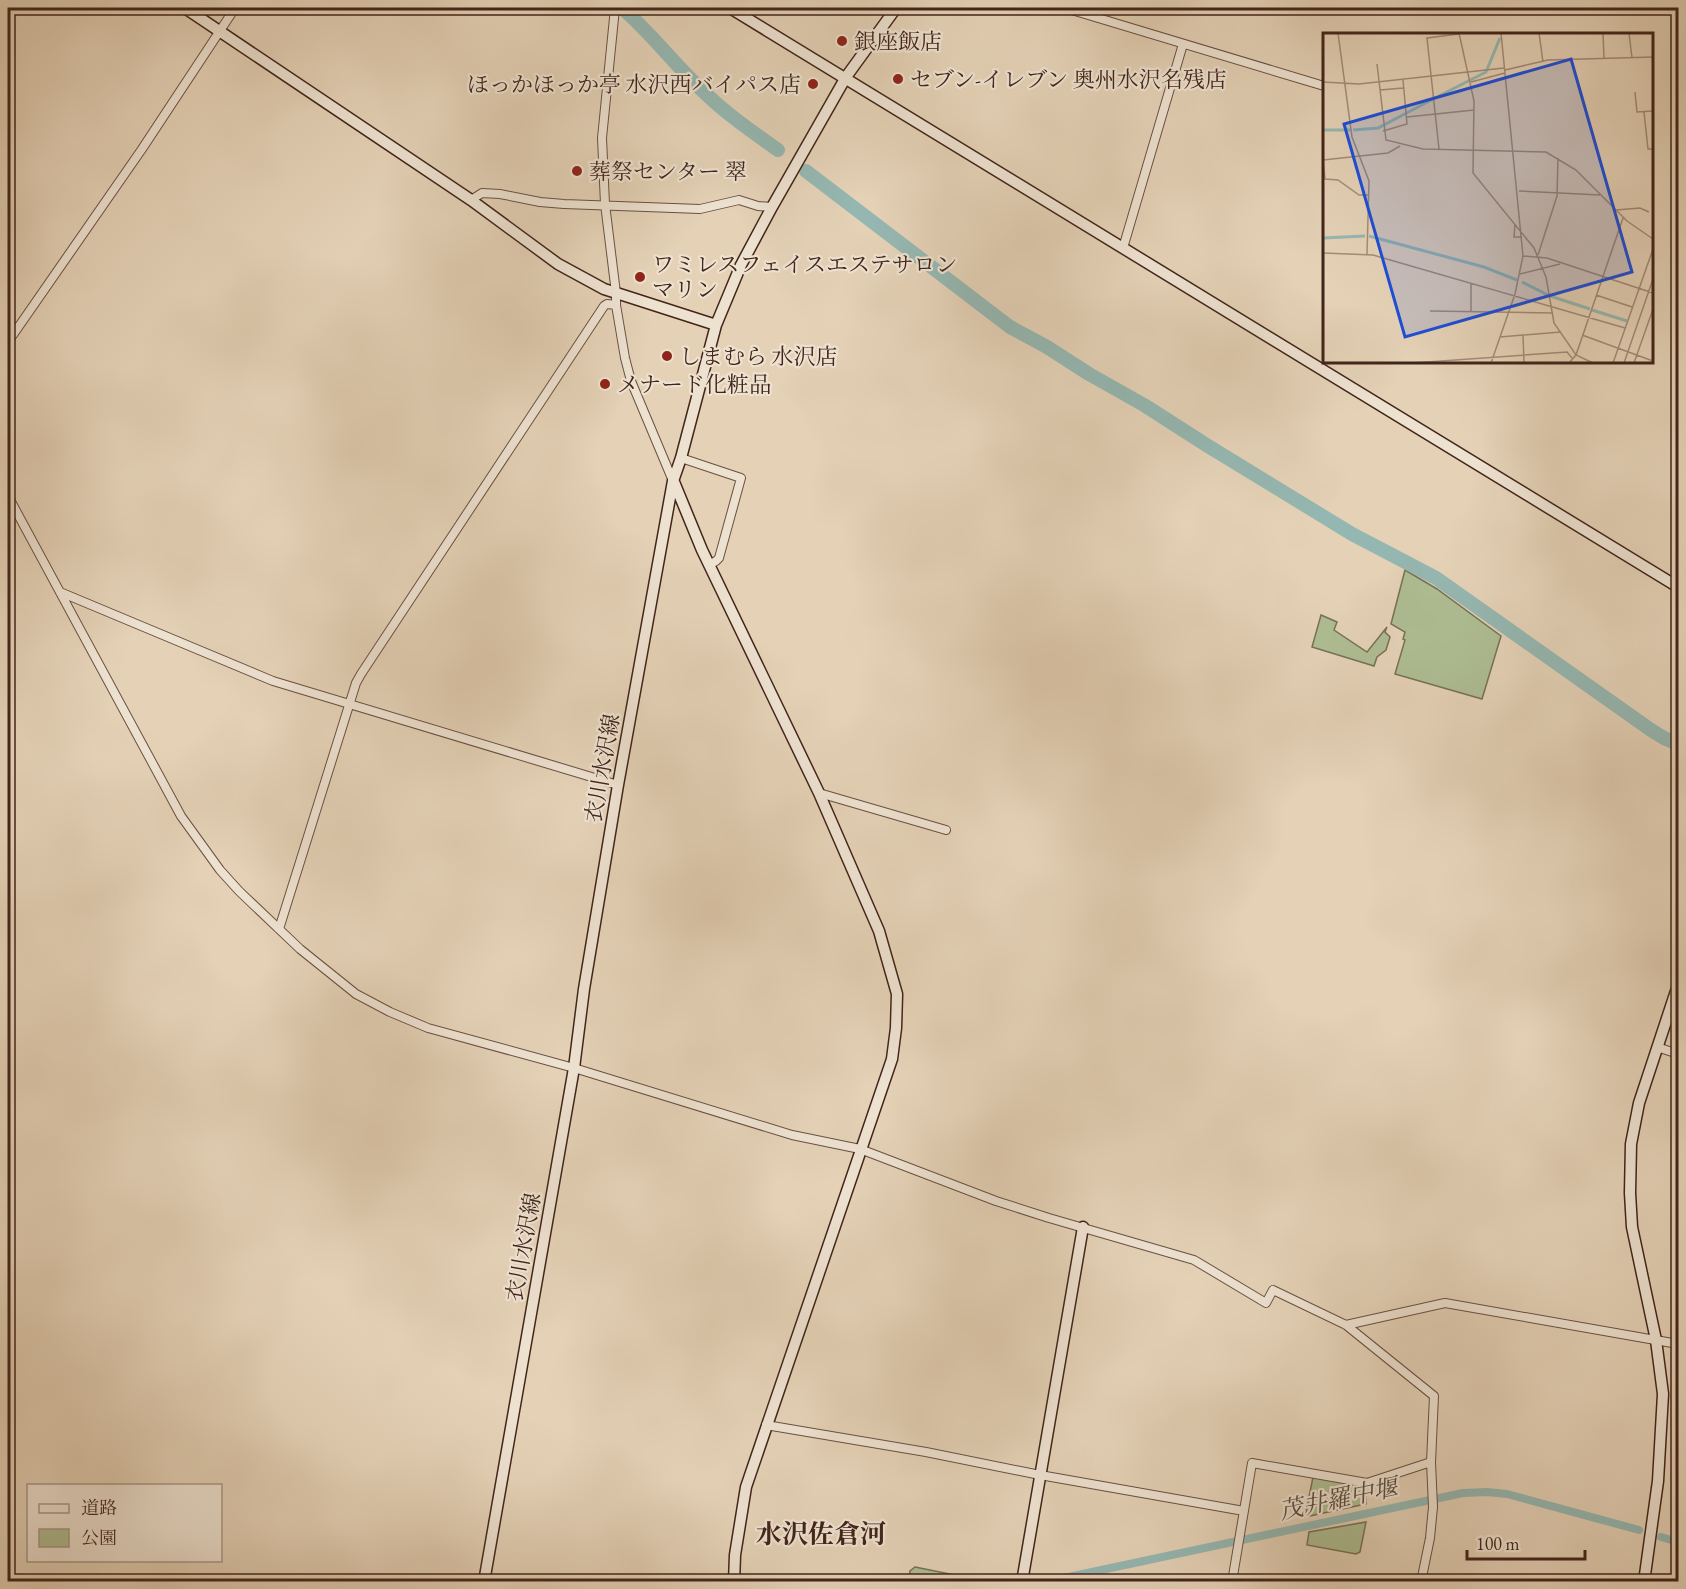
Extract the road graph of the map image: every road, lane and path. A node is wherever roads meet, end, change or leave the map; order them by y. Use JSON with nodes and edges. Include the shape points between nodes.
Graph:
{"nodes":[{"id":1,"x":185,"y":8,"type":"edge"},
{"id":2,"x":235,"y":8,"type":"edge"},
{"id":3,"x":615,"y":8,"type":"edge"},
{"id":4,"x":730,"y":8,"type":"edge"},
{"id":5,"x":896,"y":8,"type":"edge"},
{"id":6,"x":1065,"y":8,"type":"edge"},
{"id":7,"x":220,"y":31,"type":"junction"},
{"id":8,"x":1183,"y":44,"type":"junction"},
{"id":9,"x":846,"y":77,"type":"junction"},
{"id":10,"x":1323,"y":86,"type":"edge"},
{"id":11,"x":471,"y":200,"type":"junction"},
{"id":12,"x":605,"y":204,"type":"junction"},
{"id":13,"x":772,"y":207,"type":"junction"},
{"id":14,"x":1123,"y":248,"type":"junction"},
{"id":15,"x":616,"y":293,"type":"junction"},
{"id":16,"x":616,"y":305,"type":"junction"},
{"id":17,"x":716,"y":325,"type":"junction"},
{"id":18,"x":8,"y":342,"type":"edge"},
{"id":19,"x":681,"y":458,"type":"junction"},
{"id":20,"x":674,"y":481,"type":"junction"},
{"id":21,"x":8,"y":496,"type":"edge"},
{"id":22,"x":709,"y":565,"type":"junction"},
{"id":23,"x":1678,"y":588,"type":"edge"},
{"id":24,"x":60,"y":592,"type":"junction"},
{"id":25,"x":350,"y":705,"type":"junction"},
{"id":26,"x":618,"y":785,"type":"junction"},
{"id":27,"x":819,"y":793,"type":"junction"},
{"id":28,"x":946,"y":830,"type":"dead end"},
{"id":29,"x":279,"y":928,"type":"junction"},
{"id":30,"x":1678,"y":985,"type":"edge"},
{"id":31,"x":1657,"y":1047,"type":"junction"},
{"id":32,"x":1678,"y":1054,"type":"edge"},
{"id":33,"x":574,"y":1068,"type":"junction"},
{"id":34,"x":860,"y":1149,"type":"junction"},
{"id":35,"x":1083,"y":1227,"type":"junction"},
{"id":36,"x":1346,"y":1325,"type":"junction"},
{"id":37,"x":1656,"y":1340,"type":"junction"},
{"id":38,"x":1678,"y":1344,"type":"edge"},
{"id":39,"x":766,"y":1425,"type":"junction"},
{"id":40,"x":1431,"y":1462,"type":"junction"},
{"id":41,"x":1040,"y":1475,"type":"junction"},
{"id":42,"x":1244,"y":1511,"type":"junction"},
{"id":43,"x":484,"y":1581,"type":"edge"},
{"id":44,"x":734,"y":1581,"type":"edge"},
{"id":45,"x":1022,"y":1581,"type":"edge"},
{"id":46,"x":1232,"y":1581,"type":"edge"},
{"id":47,"x":1421,"y":1581,"type":"edge"},
{"id":48,"x":1644,"y":1581,"type":"edge"}],
"edges":[{"from":1,"to":7,"type":"street"},
{"from":2,"to":7,"type":"street"},
{"from":3,"to":12,"type":"street","via":[[602,138]]},
{"from":4,"to":9,"type":"street"},
{"from":5,"to":9,"type":"street","name":"衣川水沢線"},
{"from":6,"to":8,"type":"street"},
{"from":7,"to":11,"type":"street"},
{"from":7,"to":18,"type":"street"},
{"from":8,"to":10,"type":"street"},
{"from":8,"to":14,"type":"street"},
{"from":9,"to":13,"type":"street","name":"衣川水沢線"},
{"from":9,"to":14,"type":"street"},
{"from":11,"to":12,"type":"street","via":[[482,193],[540,202]]},
{"from":11,"to":15,"type":"street","via":[[558,264]]},
{"from":12,"to":13,"type":"street","via":[[700,209],[739,200]]},
{"from":12,"to":15,"type":"street"},
{"from":13,"to":17,"type":"street","name":"衣川水沢線","via":[[741,265]]},
{"from":14,"to":23,"type":"street"},
{"from":15,"to":16,"type":"street"},
{"from":15,"to":17,"type":"street"},
{"from":16,"to":20,"type":"street","via":[[631,381]]},
{"from":16,"to":25,"type":"street","via":[[604,306],[394,622],[361,674]]},
{"from":17,"to":19,"type":"street","name":"衣川水沢線"},
{"from":19,"to":20,"type":"street","name":"衣川水沢線"},
{"from":19,"to":22,"type":"street","via":[[741,480],[719,558]]},
{"from":20,"to":22,"type":"street"},
{"from":20,"to":26,"type":"street","name":"衣川水沢線"},
{"from":21,"to":24,"type":"street"},
{"from":22,"to":27,"type":"street"},
{"from":24,"to":25,"type":"street","via":[[273,681]]},
{"from":24,"to":29,"type":"street","via":[[181,816],[220,870]]},
{"from":25,"to":26,"type":"street"},
{"from":25,"to":29,"type":"street"},
{"from":26,"to":33,"type":"street","name":"衣川水沢線"},
{"from":27,"to":28,"type":"street"},
{"from":27,"to":34,"type":"street","via":[[879,931],[897,994],[892,1059]]},
{"from":29,"to":33,"type":"street","via":[[356,994],[390,1012],[428,1028]]},
{"from":30,"to":31,"type":"street"},
{"from":31,"to":32,"type":"street"},
{"from":31,"to":37,"type":"street","via":[[1631,1144],[1630,1193],[1632,1227]]},
{"from":33,"to":34,"type":"street","via":[[792,1136]]},
{"from":33,"to":43,"type":"street","name":"衣川水沢線"},
{"from":34,"to":35,"type":"street","via":[[996,1202]]},
{"from":34,"to":39,"type":"street"},
{"from":35,"to":36,"type":"street","via":[[1194,1260],[1266,1303],[1274,1290]]},
{"from":35,"to":41,"type":"street"},
{"from":36,"to":37,"type":"street","via":[[1444,1303]]},
{"from":36,"to":40,"type":"street","via":[[1434,1396]]},
{"from":37,"to":38,"type":"street"},
{"from":37,"to":48,"type":"street","via":[[1662,1404],[1658,1481]]},
{"from":39,"to":41,"type":"street"},
{"from":39,"to":44,"type":"street","via":[[746,1487]]},
{"from":40,"to":42,"type":"street","via":[[1367,1483],[1252,1463]]},
{"from":40,"to":47,"type":"street","via":[[1430,1538]]},
{"from":41,"to":42,"type":"street"},
{"from":41,"to":45,"type":"street"},
{"from":42,"to":46,"type":"street"}]}
